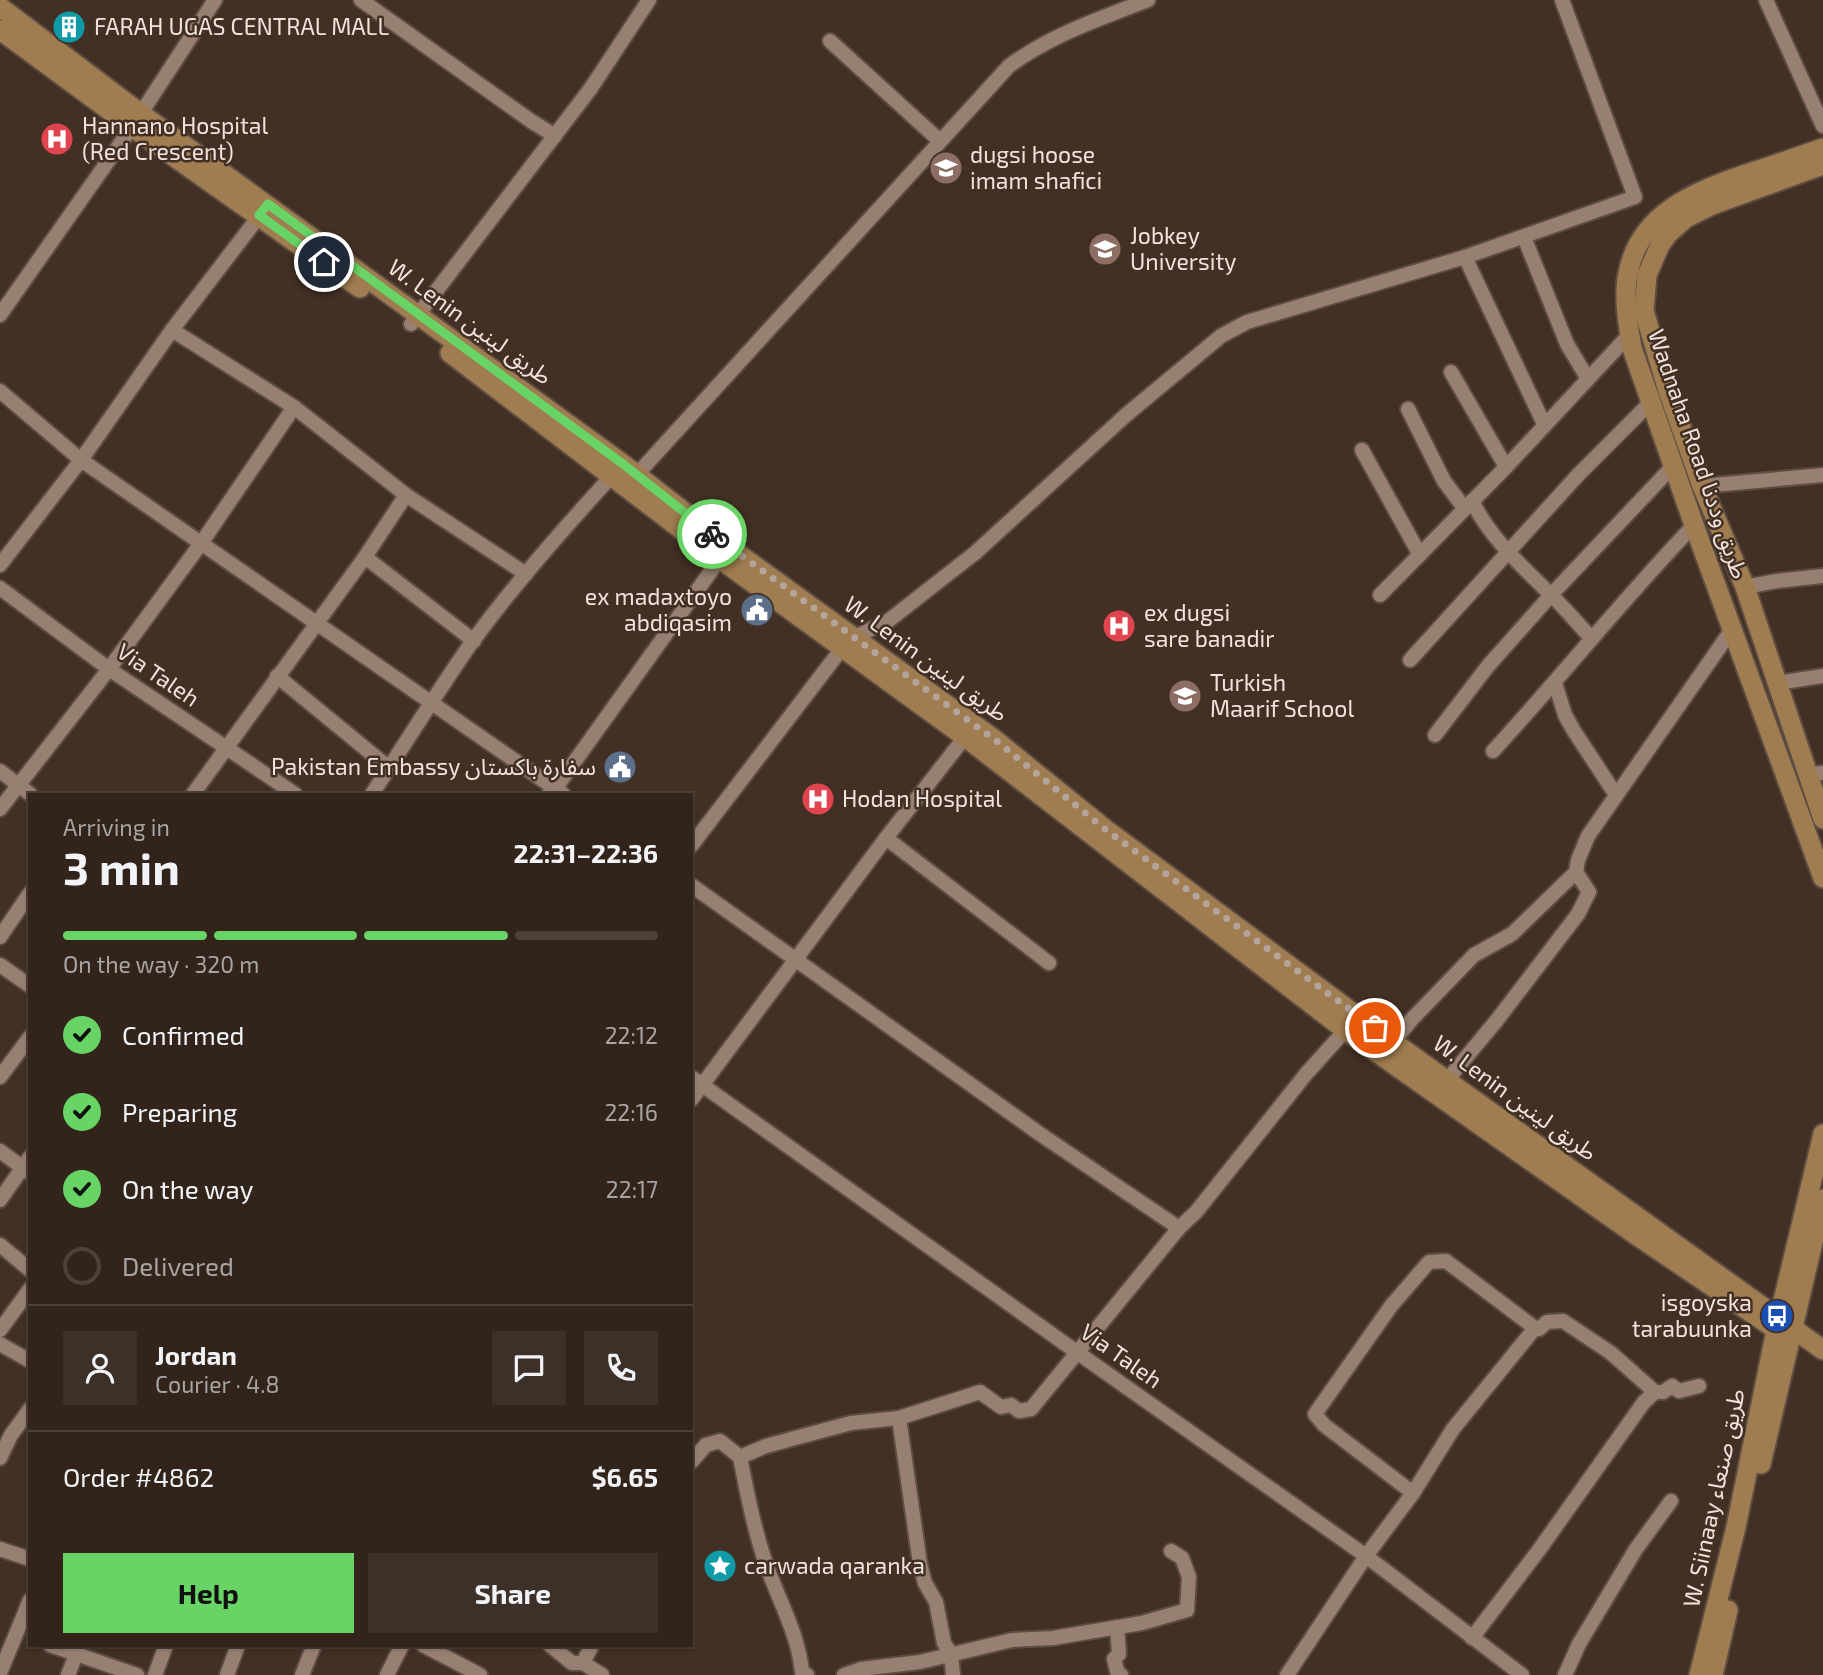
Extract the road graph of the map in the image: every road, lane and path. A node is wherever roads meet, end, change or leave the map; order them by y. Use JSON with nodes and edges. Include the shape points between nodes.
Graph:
{"nodes":[{"id":1,"x":215,"y":0,"type":"edge"},
{"id":2,"x":361,"y":0,"type":"edge"},
{"id":3,"x":649,"y":0,"type":"edge"},
{"id":4,"x":1148,"y":0,"type":"edge"},
{"id":5,"x":1562,"y":0,"type":"edge"},
{"id":6,"x":1766,"y":0,"type":"edge"},
{"id":7,"x":0,"y":7,"type":"edge"},
{"id":8,"x":0,"y":30,"type":"edge"},
{"id":9,"x":830,"y":41,"type":"dead end"},
{"id":10,"x":136,"y":120,"type":"junction"},
{"id":11,"x":1823,"y":126,"type":"edge"},
{"id":12,"x":555,"y":136,"type":"junction"},
{"id":13,"x":940,"y":141,"type":"junction"},
{"id":14,"x":1823,"y":148,"type":"edge"},
{"id":15,"x":1823,"y":164,"type":"edge"},
{"id":16,"x":264,"y":210,"type":"junction"},
{"id":17,"x":1524,"y":237,"type":"junction"},
{"id":18,"x":1465,"y":257,"type":"junction"},
{"id":19,"x":0,"y":315,"type":"edge"},
{"id":20,"x":415,"y":319,"type":"junction"},
{"id":21,"x":172,"y":330,"type":"junction"},
{"id":22,"x":1630,"y":334,"type":"junction"},
{"id":23,"x":1451,"y":372,"type":"dead end"},
{"id":24,"x":1588,"y":379,"type":"junction"},
{"id":25,"x":0,"y":391,"type":"edge"},
{"id":26,"x":1651,"y":402,"type":"junction"},
{"id":27,"x":294,"y":407,"type":"junction"},
{"id":28,"x":1408,"y":410,"type":"dead end"},
{"id":29,"x":1544,"y":424,"type":"junction"},
{"id":30,"x":1362,"y":450,"type":"dead end"},
{"id":31,"x":81,"y":460,"type":"junction"},
{"id":32,"x":1673,"y":466,"type":"junction"},
{"id":33,"x":1506,"y":467,"type":"junction"},
{"id":34,"x":624,"y":475,"type":"junction"},
{"id":35,"x":1823,"y":475,"type":"edge"},
{"id":36,"x":1702,"y":486,"type":"junction"},
{"id":37,"x":406,"y":495,"type":"junction"},
{"id":38,"x":1468,"y":505,"type":"junction"},
{"id":39,"x":1694,"y":525,"type":"junction"},
{"id":40,"x":202,"y":542,"type":"junction"},
{"id":41,"x":724,"y":553,"type":"junction"},
{"id":42,"x":1507,"y":553,"type":"junction"},
{"id":43,"x":1420,"y":555,"type":"junction"},
{"id":44,"x":365,"y":557,"type":"junction"},
{"id":45,"x":0,"y":565,"type":"edge"},
{"id":46,"x":526,"y":574,"type":"junction"},
{"id":47,"x":1823,"y":576,"type":"edge"},
{"id":48,"x":1745,"y":587,"type":"junction"},
{"id":49,"x":0,"y":588,"type":"edge"},
{"id":50,"x":1380,"y":595,"type":"dead end"},
{"id":51,"x":1551,"y":595,"type":"junction"},
{"id":52,"x":317,"y":623,"type":"junction"},
{"id":53,"x":1733,"y":628,"type":"junction"},
{"id":54,"x":1592,"y":639,"type":"junction"},
{"id":55,"x":474,"y":641,"type":"junction"},
{"id":56,"x":849,"y":642,"type":"junction"},
{"id":57,"x":1410,"y":660,"type":"dead end"},
{"id":58,"x":109,"y":669,"type":"junction"},
{"id":59,"x":278,"y":676,"type":"junction"},
{"id":60,"x":1823,"y":676,"type":"edge"},
{"id":61,"x":1555,"y":683,"type":"junction"},
{"id":62,"x":1777,"y":683,"type":"junction"},
{"id":63,"x":429,"y":704,"type":"junction"},
{"id":64,"x":1435,"y":735,"type":"dead end"},
{"id":65,"x":965,"y":737,"type":"junction"},
{"id":66,"x":225,"y":748,"type":"junction"},
{"id":67,"x":1493,"y":751,"type":"dead end"},
{"id":68,"x":389,"y":768,"type":"junction"},
{"id":69,"x":0,"y":771,"type":"edge"},
{"id":70,"x":1816,"y":773,"type":"edge"},
{"id":71,"x":17,"y":785,"type":"junction"},
{"id":72,"x":29,"y":793,"type":"edge"},
{"id":73,"x":193,"y":793,"type":"edge"},
{"id":74,"x":293,"y":793,"type":"edge"},
{"id":75,"x":373,"y":793,"type":"edge"},
{"id":76,"x":555,"y":793,"type":"edge"},
{"id":77,"x":1616,"y":794,"type":"junction"},
{"id":78,"x":0,"y":809,"type":"edge"},
{"id":79,"x":1823,"y":819,"type":"edge"},
{"id":80,"x":886,"y":838,"type":"junction"},
{"id":81,"x":693,"y":843,"type":"edge"},
{"id":82,"x":1576,"y":872,"type":"junction"},
{"id":83,"x":1823,"y":878,"type":"edge"},
{"id":84,"x":693,"y":886,"type":"edge"},
{"id":85,"x":28,"y":896,"type":"edge"},
{"id":86,"x":0,"y":937,"type":"edge"},
{"id":87,"x":795,"y":960,"type":"junction"},
{"id":88,"x":1049,"y":963,"type":"dead end"},
{"id":89,"x":0,"y":965,"type":"edge"},
{"id":90,"x":28,"y":985,"type":"edge"},
{"id":91,"x":1351,"y":1023,"type":"junction"},
{"id":92,"x":28,"y":1040,"type":"edge"},
{"id":93,"x":1393,"y":1042,"type":"junction"},
{"id":94,"x":0,"y":1077,"type":"edge"},
{"id":95,"x":1448,"y":1079,"type":"junction"},
{"id":96,"x":696,"y":1081,"type":"edge"},
{"id":97,"x":1823,"y":1134,"type":"edge"},
{"id":98,"x":0,"y":1152,"type":"edge"},
{"id":99,"x":27,"y":1166,"type":"edge"},
{"id":100,"x":1823,"y":1199,"type":"edge"},
{"id":101,"x":0,"y":1200,"type":"edge"},
{"id":102,"x":1179,"y":1228,"type":"junction"},
{"id":103,"x":1641,"y":1229,"type":"junction"},
{"id":104,"x":0,"y":1245,"type":"edge"},
{"id":105,"x":1818,"y":1245,"type":"edge"},
{"id":106,"x":28,"y":1268,"type":"edge"},
{"id":107,"x":28,"y":1292,"type":"edge"},
{"id":108,"x":1535,"y":1328,"type":"junction"},
{"id":109,"x":1784,"y":1328,"type":"junction"},
{"id":110,"x":0,"y":1330,"type":"edge"},
{"id":111,"x":0,"y":1344,"type":"edge"},
{"id":112,"x":1823,"y":1350,"type":"edge"},
{"id":113,"x":1077,"y":1353,"type":"junction"},
{"id":114,"x":28,"y":1360,"type":"edge"},
{"id":115,"x":1823,"y":1366,"type":"edge"},
{"id":116,"x":1699,"y":1386,"type":"dead end"},
{"id":117,"x":1655,"y":1392,"type":"junction"},
{"id":118,"x":28,"y":1412,"type":"edge"},
{"id":119,"x":899,"y":1418,"type":"junction"},
{"id":120,"x":1761,"y":1435,"type":"junction"},
{"id":121,"x":740,"y":1457,"type":"junction"},
{"id":122,"x":0,"y":1458,"type":"edge"},
{"id":123,"x":693,"y":1460,"type":"edge"},
{"id":124,"x":1413,"y":1493,"type":"junction"},
{"id":125,"x":1671,"y":1501,"type":"dead end"},
{"id":126,"x":0,"y":1549,"type":"edge"},
{"id":127,"x":1171,"y":1551,"type":"dead end"},
{"id":128,"x":1367,"y":1556,"type":"junction"},
{"id":129,"x":28,"y":1558,"type":"edge"},
{"id":130,"x":28,"y":1612,"type":"edge"},
{"id":131,"x":1117,"y":1628,"type":"junction"},
{"id":132,"x":24,"y":1635,"type":"edge"},
{"id":133,"x":1472,"y":1638,"type":"junction"},
{"id":134,"x":165,"y":1647,"type":"edge"},
{"id":135,"x":237,"y":1647,"type":"edge"},
{"id":136,"x":313,"y":1647,"type":"edge"},
{"id":137,"x":401,"y":1647,"type":"edge"},
{"id":138,"x":426,"y":1647,"type":"edge"},
{"id":139,"x":552,"y":1647,"type":"edge"},
{"id":140,"x":591,"y":1647,"type":"edge"},
{"id":141,"x":78,"y":1650,"type":"edge"},
{"id":142,"x":950,"y":1654,"type":"junction"},
{"id":143,"x":583,"y":1663,"type":"junction"},
{"id":144,"x":0,"y":1673,"type":"edge"},
{"id":145,"x":472,"y":1673,"type":"edge"},
{"id":146,"x":68,"y":1675,"type":"edge"},
{"id":147,"x":137,"y":1675,"type":"edge"},
{"id":148,"x":155,"y":1675,"type":"edge"},
{"id":149,"x":228,"y":1675,"type":"edge"},
{"id":150,"x":302,"y":1675,"type":"edge"},
{"id":151,"x":387,"y":1675,"type":"edge"},
{"id":152,"x":602,"y":1675,"type":"edge"},
{"id":153,"x":807,"y":1675,"type":"edge"},
{"id":154,"x":844,"y":1675,"type":"edge"},
{"id":155,"x":953,"y":1675,"type":"edge"},
{"id":156,"x":1121,"y":1675,"type":"edge"},
{"id":157,"x":1287,"y":1675,"type":"edge"},
{"id":158,"x":1522,"y":1675,"type":"edge"},
{"id":159,"x":1565,"y":1675,"type":"edge"},
{"id":160,"x":1699,"y":1675,"type":"edge"},
{"id":161,"x":1713,"y":1675,"type":"edge"}],
"edges":[{"from":1,"to":10,"type":"street"},
{"from":2,"to":12,"type":"street"},
{"from":3,"to":12,"type":"street"},
{"from":4,"to":13,"type":"street","via":[[1071,29],[1026,54],[1009,66]]},
{"from":5,"to":17,"type":"street","via":[[1634,197]]},
{"from":6,"to":11,"type":"street"},
{"from":7,"to":10,"type":"main road"},
{"from":8,"to":10,"type":"main road"},
{"from":9,"to":13,"type":"street"},
{"from":10,"to":16,"type":"main road"},
{"from":10,"to":19,"type":"street"},
{"from":12,"to":20,"type":"street"},
{"from":13,"to":34,"type":"street"},
{"from":14,"to":22,"type":"main road","name":"Wadnaha Road طريق وددنا","via":[[1710,187],[1682,200],[1656,220],[1635,248],[1628,275]]},
{"from":15,"to":36,"type":"main road","name":"Wadnaha Road طريق وددنا","via":[[1686,218],[1660,245],[1647,275],[1644,311],[1650,336]]},
{"from":16,"to":20,"type":"main road"},
{"from":16,"to":21,"type":"street"},
{"from":17,"to":18,"type":"street"},
{"from":17,"to":24,"type":"street","via":[[1567,344]]},
{"from":18,"to":29,"type":"street"},
{"from":18,"to":56,"type":"street","via":[[1247,322],[1221,336],[1126,415],[975,553],[888,621]]},
{"from":20,"to":34,"type":"main road"},
{"from":21,"to":27,"type":"street"},
{"from":21,"to":31,"type":"street"},
{"from":22,"to":24,"type":"street"},
{"from":22,"to":26,"type":"main road","name":"Wadnaha Road طريق وددنا"},
{"from":23,"to":33,"type":"street"},
{"from":24,"to":29,"type":"street"},
{"from":25,"to":31,"type":"street"},
{"from":26,"to":32,"type":"main road","name":"Wadnaha Road طريق وددنا"},
{"from":26,"to":42,"type":"street"},
{"from":27,"to":37,"type":"street"},
{"from":27,"to":40,"type":"street"},
{"from":28,"to":38,"type":"street","via":[[1444,481]]},
{"from":29,"to":33,"type":"street"},
{"from":30,"to":43,"type":"street"},
{"from":31,"to":40,"type":"street"},
{"from":31,"to":45,"type":"street"},
{"from":32,"to":39,"type":"main road","name":"Wadnaha Road طريق وددنا"},
{"from":32,"to":51,"type":"street"},
{"from":33,"to":38,"type":"street"},
{"from":34,"to":41,"type":"main road"},
{"from":34,"to":46,"type":"street"},
{"from":35,"to":36,"type":"street"},
{"from":36,"to":48,"type":"main road","name":"Wadnaha Road طريق وددنا"},
{"from":37,"to":44,"type":"street"},
{"from":37,"to":46,"type":"street"},
{"from":38,"to":42,"type":"street"},
{"from":38,"to":43,"type":"street"},
{"from":39,"to":53,"type":"main road","name":"Wadnaha Road طريق وددنا"},
{"from":39,"to":54,"type":"street"},
{"from":40,"to":52,"type":"street"},
{"from":40,"to":58,"type":"street"},
{"from":41,"to":56,"type":"main road"},
{"from":41,"to":76,"type":"street"},
{"from":42,"to":51,"type":"street"},
{"from":42,"to":57,"type":"street"},
{"from":43,"to":50,"type":"street"},
{"from":44,"to":52,"type":"street"},
{"from":44,"to":55,"type":"street"},
{"from":46,"to":55,"type":"street"},
{"from":47,"to":48,"type":"street"},
{"from":48,"to":62,"type":"main road","name":"Wadnaha Road طريق وددنا"},
{"from":49,"to":58,"type":"street","name":"Via Taleh"},
{"from":51,"to":54,"type":"street"},
{"from":51,"to":64,"type":"street"},
{"from":52,"to":59,"type":"street"},
{"from":52,"to":63,"type":"street"},
{"from":53,"to":77,"type":"street"},
{"from":53,"to":83,"type":"main road","name":"Wadnaha Road طريق وددنا"},
{"from":54,"to":61,"type":"street"},
{"from":55,"to":63,"type":"street"},
{"from":56,"to":65,"type":"main road"},
{"from":56,"to":81,"type":"street"},
{"from":56,"to":91,"type":"main road","name":"W. Lenin طريق لينين","via":[[994,739]]},
{"from":58,"to":66,"type":"street","name":"Via Taleh"},
{"from":58,"to":71,"type":"street"},
{"from":59,"to":66,"type":"street"},
{"from":59,"to":68,"type":"street"},
{"from":60,"to":62,"type":"street"},
{"from":61,"to":67,"type":"street"},
{"from":61,"to":77,"type":"street","via":[[1565,715]]},
{"from":62,"to":70,"type":"main road","name":"Wadnaha Road طريق وددنا"},
{"from":63,"to":68,"type":"street"},
{"from":63,"to":76,"type":"street"},
{"from":65,"to":80,"type":"street"},
{"from":65,"to":91,"type":"main road"},
{"from":66,"to":73,"type":"street"},
{"from":66,"to":74,"type":"street","name":"Via Taleh"},
{"from":68,"to":75,"type":"street"},
{"from":69,"to":71,"type":"street"},
{"from":70,"to":79,"type":"main road","name":"Wadnaha Road طريق وددنا"},
{"from":71,"to":72,"type":"street"},
{"from":71,"to":78,"type":"street"},
{"from":77,"to":82,"type":"street","via":[[1588,836]]},
{"from":80,"to":87,"type":"street"},
{"from":80,"to":88,"type":"street"},
{"from":82,"to":93,"type":"street","via":[[1511,933],[1474,955]]},
{"from":82,"to":95,"type":"street","via":[[1589,892],[1578,914]]},
{"from":84,"to":87,"type":"street"},
{"from":85,"to":86,"type":"street"},
{"from":87,"to":96,"type":"street"},
{"from":87,"to":102,"type":"street"},
{"from":89,"to":90,"type":"street"},
{"from":91,"to":93,"type":"main road","name":"W. Lenin طريق لينين"},
{"from":91,"to":102,"type":"street"},
{"from":91,"to":103,"type":"main road"},
{"from":92,"to":94,"type":"street"},
{"from":93,"to":95,"type":"main road","name":"W. Lenin طريق لينين"},
{"from":95,"to":103,"type":"main road","name":"W. Lenin طريق لينين"},
{"from":96,"to":113,"type":"street","name":"Via Taleh"},
{"from":97,"to":109,"type":"main road"},
{"from":98,"to":99,"type":"street"},
{"from":99,"to":101,"type":"street"},
{"from":100,"to":105,"type":"main road"},
{"from":102,"to":113,"type":"street"},
{"from":103,"to":109,"type":"main road"},
{"from":104,"to":106,"type":"street"},
{"from":105,"to":109,"type":"main road"},
{"from":107,"to":110,"type":"street"},
{"from":108,"to":117,"type":"street","via":[[1563,1321],[1611,1353]]},
{"from":108,"to":124,"type":"street","via":[[1453,1429]]},
{"from":108,"to":124,"type":"street","via":[[1446,1261],[1429,1262],[1391,1306],[1315,1414]]},
{"from":109,"to":112,"type":"main road"},
{"from":109,"to":115,"type":"main road"},
{"from":109,"to":120,"type":"main road","name":"W. Siinaay طريق صنعاء"},
{"from":111,"to":114,"type":"street"},
{"from":113,"to":119,"type":"street","via":[[1031,1409],[1001,1407],[980,1392]]},
{"from":113,"to":128,"type":"street","name":"Via Taleh"},
{"from":116,"to":117,"type":"street","via":[[1679,1391],[1672,1386]]},
{"from":117,"to":133,"type":"street","via":[[1630,1419]]},
{"from":118,"to":122,"type":"street"},
{"from":119,"to":121,"type":"street","via":[[851,1423]]},
{"from":119,"to":142,"type":"street","via":[[920,1564]]},
{"from":120,"to":160,"type":"main road","name":"W. Siinaay طريق صنعاء"},
{"from":120,"to":161,"type":"main road"},
{"from":121,"to":123,"type":"street","via":[[720,1441],[706,1445]]},
{"from":121,"to":153,"type":"street","via":[[754,1525],[791,1622],[802,1672]]},
{"from":124,"to":128,"type":"street"},
{"from":125,"to":159,"type":"street","via":[[1636,1549]]},
{"from":126,"to":129,"type":"street"},
{"from":127,"to":131,"type":"street","via":[[1182,1558],[1189,1577],[1187,1610]]},
{"from":128,"to":133,"type":"street","name":"Via Taleh"},
{"from":128,"to":157,"type":"street"},
{"from":130,"to":132,"type":"street"},
{"from":131,"to":142,"type":"street","via":[[1012,1640]]},
{"from":131,"to":156,"type":"street","via":[[1119,1654],[1114,1659]]},
{"from":132,"to":144,"type":"street"},
{"from":133,"to":158,"type":"street","name":"Via Taleh"},
{"from":134,"to":148,"type":"street"},
{"from":135,"to":149,"type":"street"},
{"from":136,"to":150,"type":"street"},
{"from":137,"to":151,"type":"street"},
{"from":138,"to":145,"type":"street"},
{"from":139,"to":143,"type":"street","via":[[572,1663]]},
{"from":140,"to":143,"type":"street"},
{"from":141,"to":146,"type":"street"},
{"from":141,"to":147,"type":"street"},
{"from":142,"to":154,"type":"street"},
{"from":142,"to":155,"type":"street"},
{"from":143,"to":152,"type":"street"}]}
